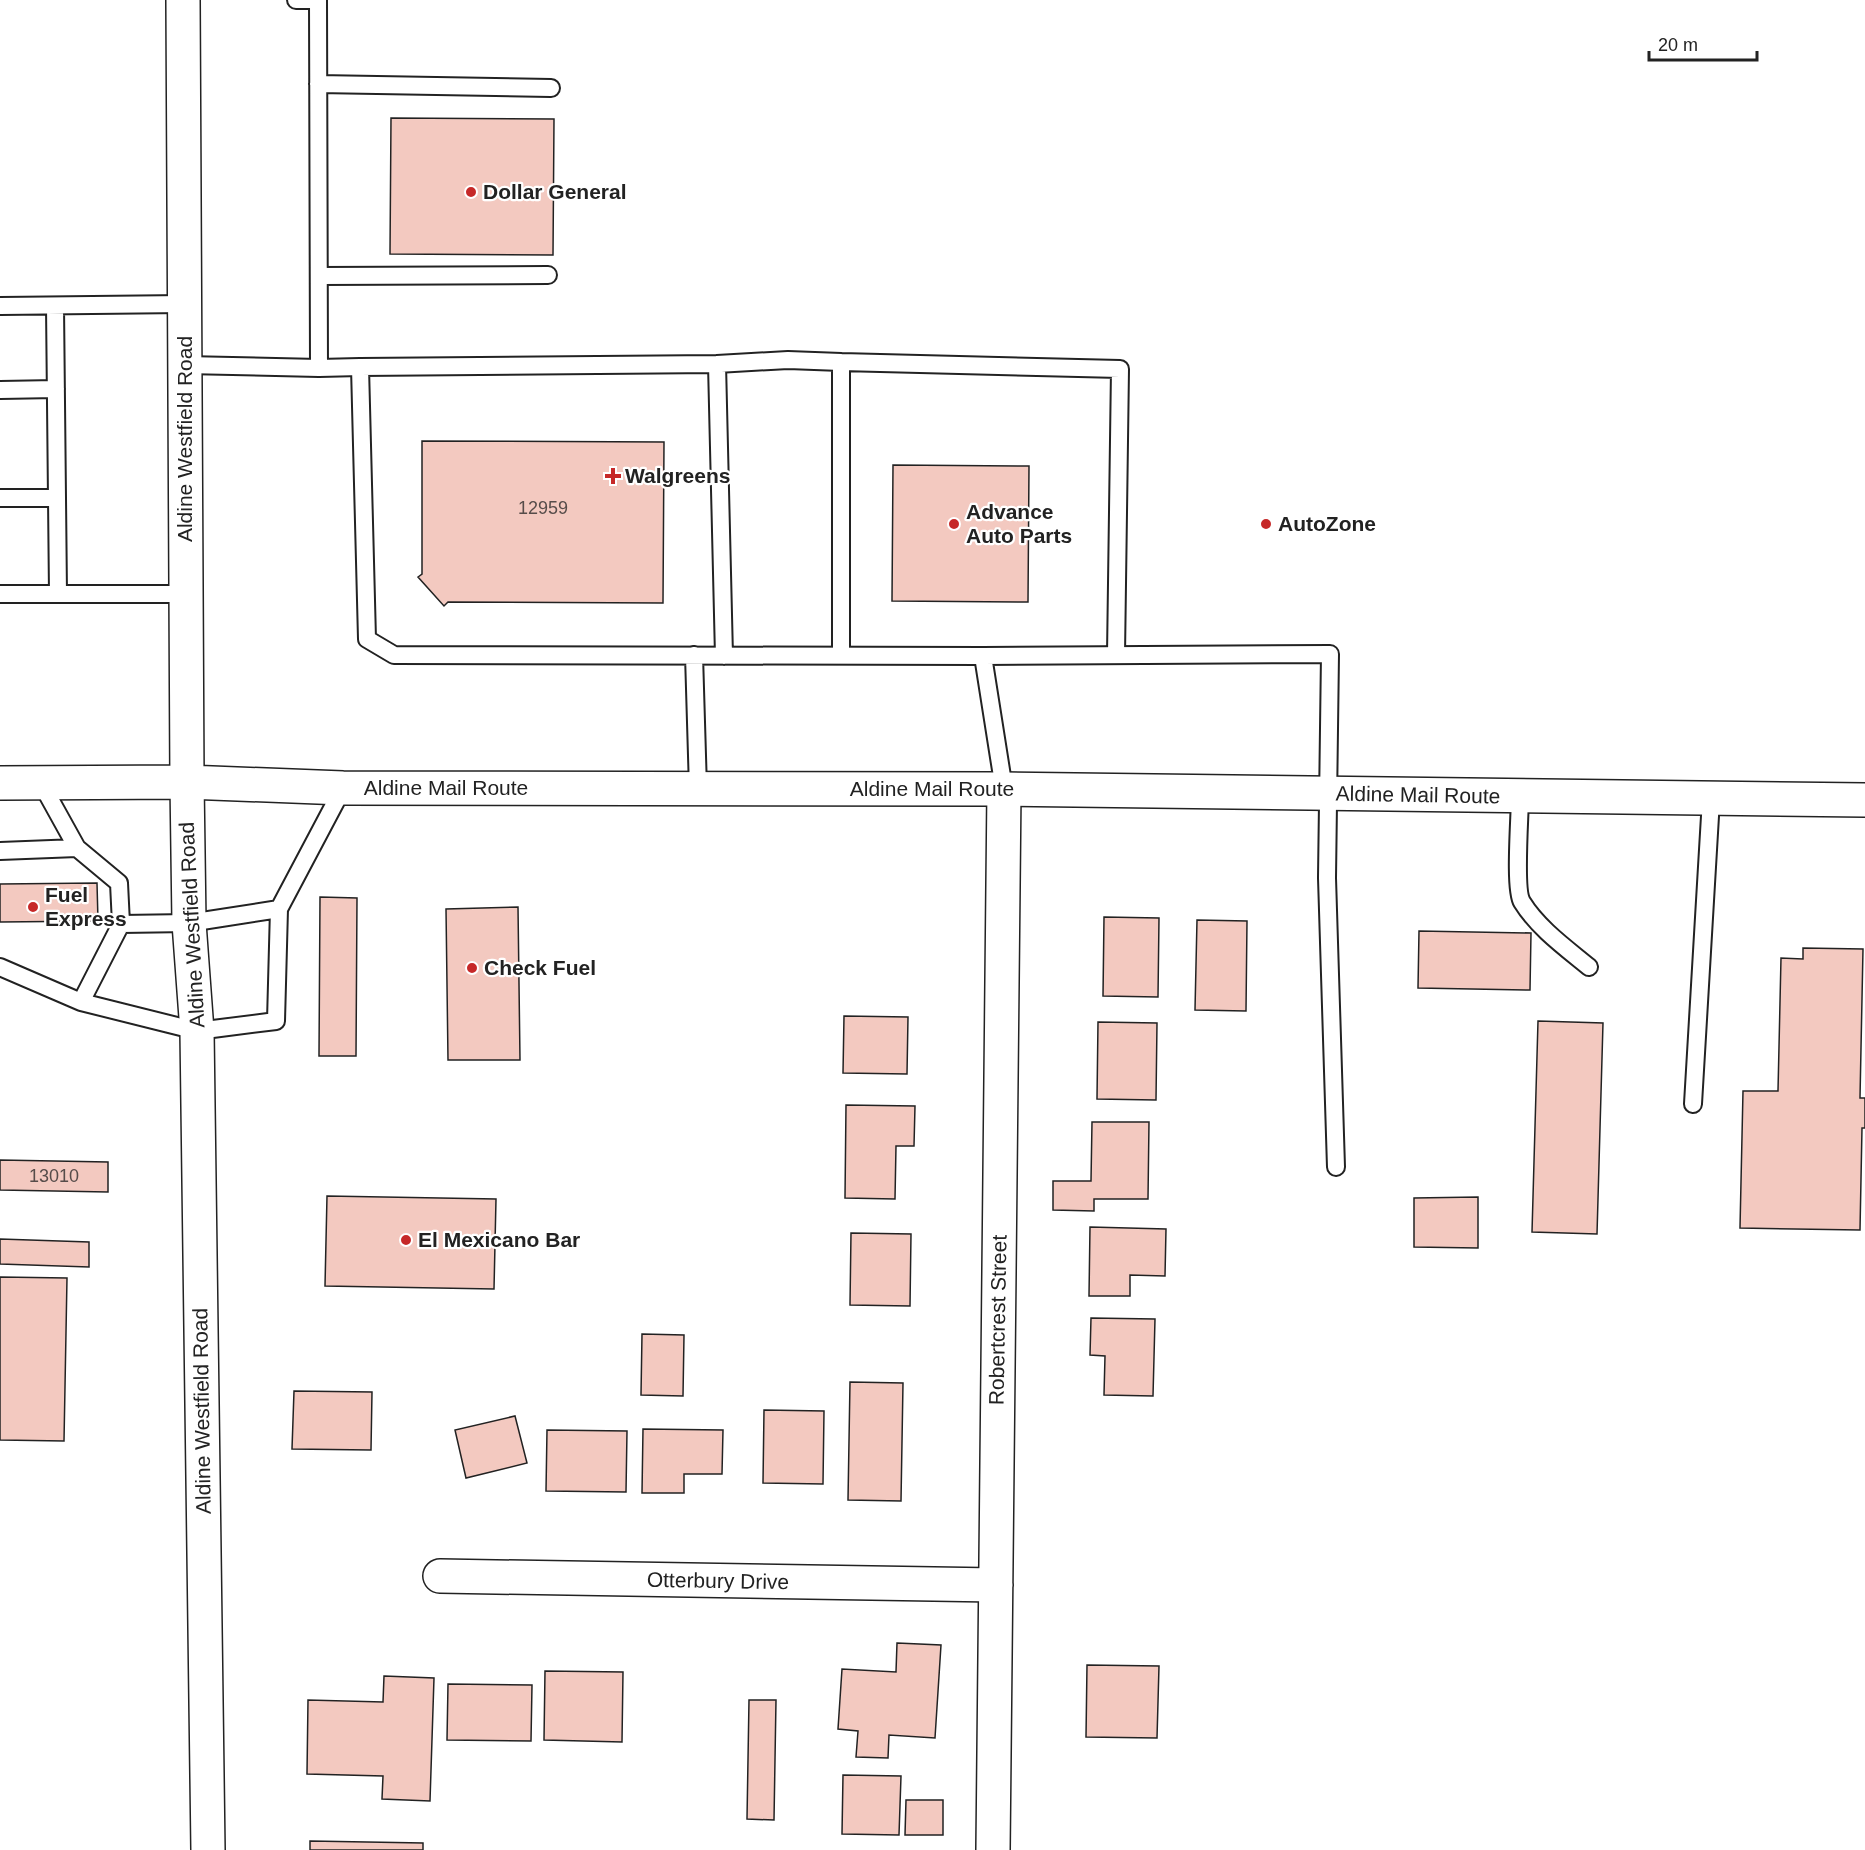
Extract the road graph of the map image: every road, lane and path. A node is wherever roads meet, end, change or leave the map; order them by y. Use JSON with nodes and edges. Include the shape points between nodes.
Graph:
{"nodes":[{"id":1,"x":183,"y":0,"type":"edge"},
{"id":2,"x":296,"y":0,"type":"edge"},
{"id":3,"x":317,"y":0,"type":"edge"},
{"id":4,"x":318,"y":84,"type":"junction"},
{"id":5,"x":551,"y":88,"type":"dead end"},
{"id":6,"x":548,"y":275,"type":"dead end"},
{"id":7,"x":319,"y":276,"type":"junction"},
{"id":8,"x":184,"y":303,"type":"junction"},
{"id":9,"x":0,"y":306,"type":"edge"},
{"id":10,"x":55,"y":306,"type":"junction"},
{"id":11,"x":842,"y":362,"type":"junction"},
{"id":12,"x":717,"y":364,"type":"junction"},
{"id":13,"x":184,"y":365,"type":"junction"},
{"id":14,"x":360,"y":366,"type":"junction"},
{"id":15,"x":319,"y":368,"type":"junction"},
{"id":16,"x":56,"y":389,"type":"junction"},
{"id":17,"x":0,"y":390,"type":"edge"},
{"id":18,"x":0,"y":498,"type":"edge"},
{"id":19,"x":57,"y":498,"type":"junction"},
{"id":20,"x":0,"y":594,"type":"edge"},
{"id":21,"x":58,"y":594,"type":"junction"},
{"id":22,"x":186,"y":594,"type":"junction"},
{"id":23,"x":694,"y":655,"type":"junction"},
{"id":24,"x":841,"y":655,"type":"junction"},
{"id":25,"x":1116,"y":655,"type":"junction"},
{"id":26,"x":724,"y":656,"type":"junction"},
{"id":27,"x":983,"y":656,"type":"junction"},
{"id":28,"x":187,"y":782,"type":"junction"},
{"id":29,"x":0,"y":783,"type":"edge"},
{"id":30,"x":41,"y":783,"type":"junction"},
{"id":31,"x":343,"y":788,"type":"junction"},
{"id":32,"x":698,"y":789,"type":"junction"},
{"id":33,"x":1004,"y":789,"type":"junction"},
{"id":34,"x":1328,"y":793,"type":"junction"},
{"id":35,"x":1521,"y":796,"type":"junction"},
{"id":36,"x":1711,"y":799,"type":"junction"},
{"id":37,"x":1865,"y":800,"type":"edge"},
{"id":38,"x":77,"y":848,"type":"junction"},
{"id":39,"x":0,"y":851,"type":"edge"},
{"id":40,"x":279,"y":909,"type":"junction"},
{"id":41,"x":189,"y":923,"type":"junction"},
{"id":42,"x":121,"y":924,"type":"junction"},
{"id":43,"x":0,"y":967,"type":"edge"},
{"id":44,"x":1588,"y":968,"type":"dead end"},
{"id":45,"x":81,"y":1002,"type":"junction"},
{"id":46,"x":197,"y":1031,"type":"junction"},
{"id":47,"x":1693,"y":1104,"type":"dead end"},
{"id":48,"x":1336,"y":1167,"type":"dead end"},
{"id":49,"x":440,"y":1576,"type":"dead end"},
{"id":50,"x":996,"y":1585,"type":"junction"},
{"id":51,"x":208,"y":1850,"type":"edge"},
{"id":52,"x":993,"y":1850,"type":"edge"}],
"edges":[{"from":1,"to":8,"type":"main road","name":"Aldine Westfield Road"},
{"from":2,"to":3,"type":"lane"},
{"from":3,"to":4,"type":"lane"},
{"from":4,"to":5,"type":"lane"},
{"from":4,"to":7,"type":"lane"},
{"from":6,"to":7,"type":"lane"},
{"from":7,"to":15,"type":"lane"},
{"from":8,"to":10,"type":"lane"},
{"from":8,"to":13,"type":"main road","name":"Aldine Westfield Road"},
{"from":9,"to":10,"type":"lane"},
{"from":10,"to":16,"type":"lane"},
{"from":11,"to":12,"type":"lane"},
{"from":11,"to":24,"type":"lane"},
{"from":11,"to":25,"type":"lane","via":[[1120,369]]},
{"from":12,"to":14,"type":"lane"},
{"from":12,"to":26,"type":"lane"},
{"from":13,"to":15,"type":"lane"},
{"from":13,"to":22,"type":"main road","name":"Aldine Westfield Road"},
{"from":14,"to":15,"type":"lane"},
{"from":14,"to":23,"type":"lane","via":[[367,639],[394,655]]},
{"from":16,"to":17,"type":"lane"},
{"from":16,"to":19,"type":"lane"},
{"from":18,"to":19,"type":"lane"},
{"from":19,"to":21,"type":"lane"},
{"from":20,"to":21,"type":"lane"},
{"from":21,"to":22,"type":"lane"},
{"from":22,"to":28,"type":"main road","name":"Aldine Westfield Road"},
{"from":23,"to":26,"type":"lane"},
{"from":23,"to":32,"type":"lane"},
{"from":24,"to":26,"type":"lane"},
{"from":24,"to":27,"type":"lane"},
{"from":25,"to":27,"type":"lane"},
{"from":25,"to":34,"type":"lane","via":[[1330,654]]},
{"from":27,"to":33,"type":"lane"},
{"from":28,"to":30,"type":"main road","name":"Aldine Mail Route"},
{"from":28,"to":31,"type":"main road","name":"Aldine Mail Route"},
{"from":28,"to":41,"type":"main road","name":"Aldine Westfield Road"},
{"from":29,"to":30,"type":"main road","name":"Aldine Mail Route"},
{"from":30,"to":38,"type":"lane"},
{"from":31,"to":32,"type":"main road","name":"Aldine Mail Route"},
{"from":31,"to":40,"type":"lane"},
{"from":32,"to":33,"type":"main road","name":"Aldine Mail Route"},
{"from":33,"to":34,"type":"main road","name":"Aldine Mail Route"},
{"from":33,"to":50,"type":"main road","name":"Robertcrest Street"},
{"from":34,"to":35,"type":"main road","name":"Aldine Mail Route"},
{"from":34,"to":48,"type":"lane"},
{"from":35,"to":36,"type":"main road","name":"Aldine Mail Route"},
{"from":35,"to":44,"type":"lane","via":[[1521,900],[1538,922]]},
{"from":36,"to":37,"type":"main road","name":"Aldine Mail Route"},
{"from":36,"to":47,"type":"lane"},
{"from":38,"to":39,"type":"lane"},
{"from":38,"to":42,"type":"lane","via":[[118,883]]},
{"from":40,"to":41,"type":"lane"},
{"from":40,"to":46,"type":"lane","via":[[276,1021]]},
{"from":41,"to":42,"type":"lane"},
{"from":41,"to":46,"type":"main road","name":"Aldine Westfield Road"},
{"from":42,"to":45,"type":"lane"},
{"from":43,"to":45,"type":"lane"},
{"from":45,"to":46,"type":"lane"},
{"from":46,"to":51,"type":"main road","name":"Aldine Westfield Road"},
{"from":49,"to":50,"type":"main road","name":"Otterbury Drive"},
{"from":50,"to":52,"type":"main road","name":"Robertcrest Street"}]}
